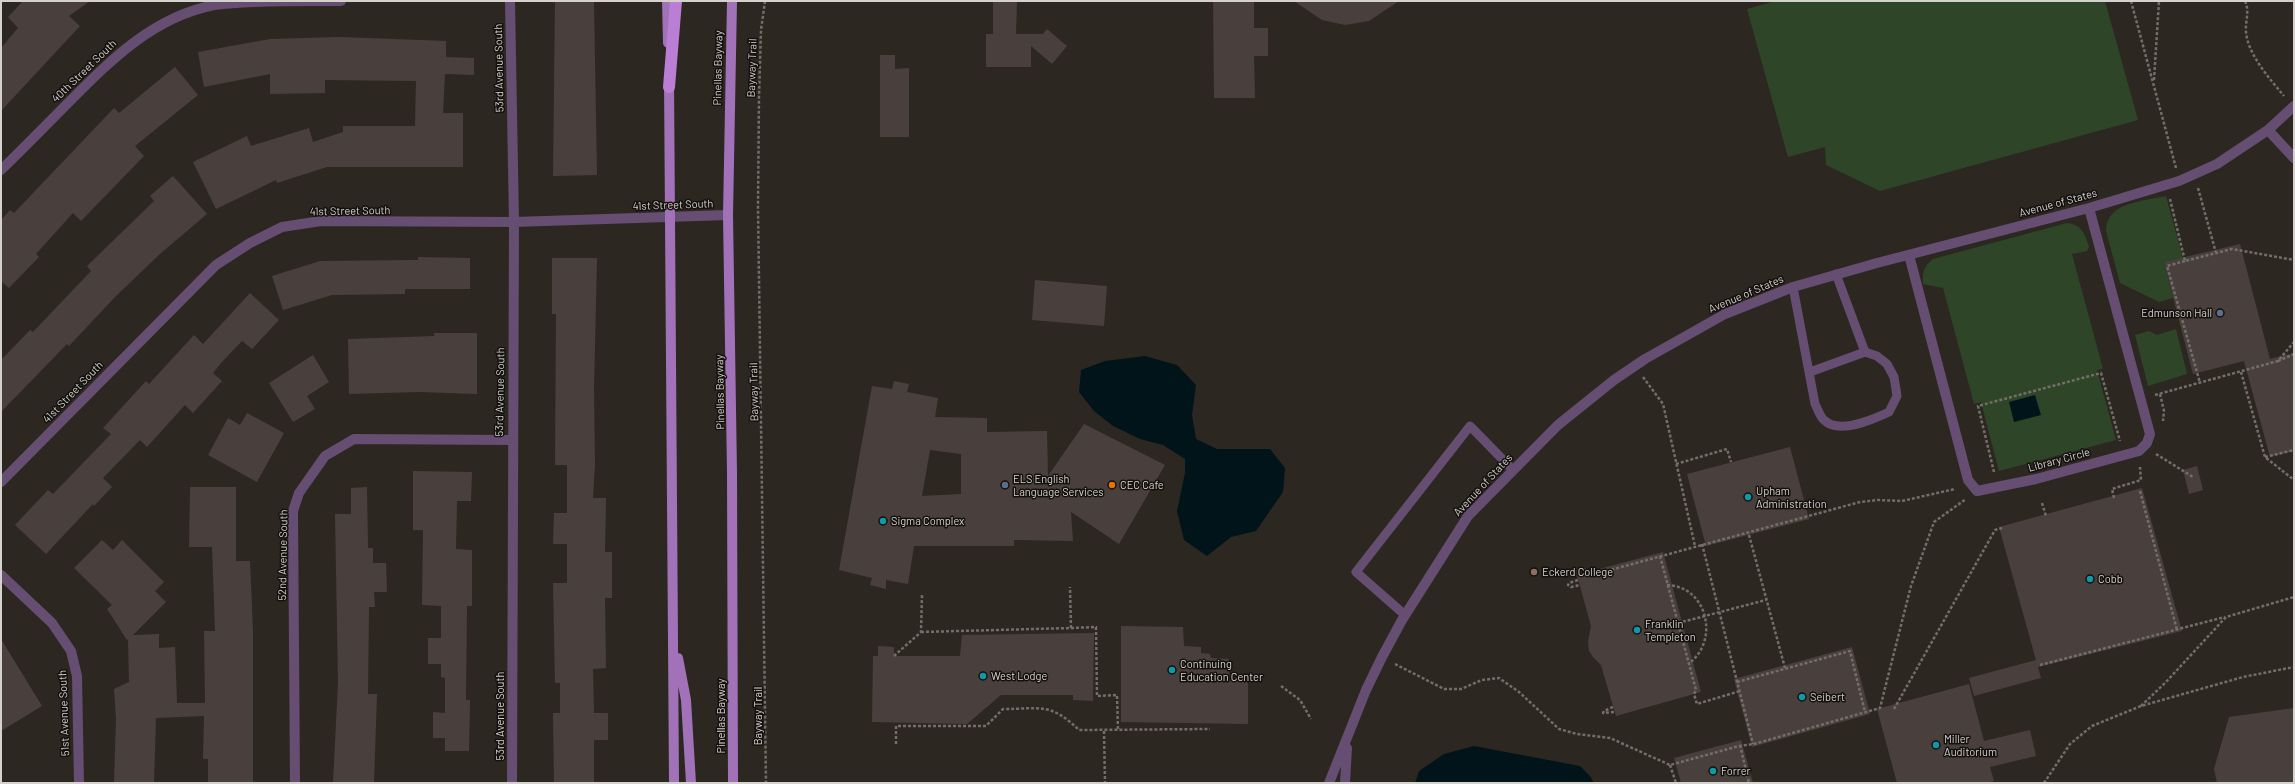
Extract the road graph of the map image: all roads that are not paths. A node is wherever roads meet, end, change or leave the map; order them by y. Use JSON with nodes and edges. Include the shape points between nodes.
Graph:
{"nodes":[{"id":1,"x":341,"y":1,"type":"edge"},
{"id":2,"x":510,"y":1,"type":"edge"},
{"id":3,"x":667,"y":1,"type":"edge"},
{"id":4,"x":676,"y":1,"type":"edge"},
{"id":5,"x":732,"y":1,"type":"edge"},
{"id":6,"x":669,"y":87,"type":"junction"},
{"id":7,"x":2294,"y":106,"type":"edge"},
{"id":8,"x":2268,"y":130,"type":"junction"},
{"id":9,"x":2294,"y":158,"type":"edge"},
{"id":10,"x":1,"y":170,"type":"edge"},
{"id":11,"x":2089,"y":208,"type":"junction"},
{"id":12,"x":728,"y":215,"type":"junction"},
{"id":13,"x":670,"y":218,"type":"junction"},
{"id":14,"x":514,"y":222,"type":"junction"},
{"id":15,"x":1909,"y":255,"type":"junction"},
{"id":16,"x":1836,"y":274,"type":"junction"},
{"id":17,"x":1793,"y":287,"type":"junction"},
{"id":18,"x":1865,"y":352,"type":"junction"},
{"id":19,"x":1810,"y":372,"type":"junction"},
{"id":20,"x":512,"y":440,"type":"junction"},
{"id":21,"x":1513,"y":470,"type":"junction"},
{"id":22,"x":1,"y":482,"type":"edge"},
{"id":23,"x":1,"y":575,"type":"edge"},
{"id":24,"x":1405,"y":615,"type":"junction"},
{"id":25,"x":673,"y":630,"type":"junction"},
{"id":26,"x":1348,"y":736,"type":"junction"},
{"id":27,"x":79,"y":783,"type":"edge"},
{"id":28,"x":295,"y":783,"type":"edge"},
{"id":29,"x":512,"y":783,"type":"edge"},
{"id":30,"x":674,"y":783,"type":"edge"},
{"id":31,"x":691,"y":783,"type":"edge"},
{"id":32,"x":733,"y":783,"type":"edge"},
{"id":33,"x":1329,"y":783,"type":"edge"},
{"id":34,"x":1345,"y":783,"type":"edge"}],
"edges":[{"from":1,"to":10,"type":"street","name":"40th Street South","via":[[214,4],[182,13],[152,28],[116,54]]},
{"from":2,"to":14,"type":"street","name":"53rd Avenue South"},
{"from":3,"to":6,"type":"main road"},
{"from":4,"to":6,"type":"highway"},
{"from":5,"to":12,"type":"main road","name":"Pinellas Bayway"},
{"from":6,"to":13,"type":"main road"},
{"from":7,"to":8,"type":"street","name":"Avenue of States"},
{"from":8,"to":9,"type":"street"},
{"from":8,"to":11,"type":"street","name":"Avenue of States","via":[[2217,164],[2180,181]]},
{"from":11,"to":15,"type":"street","name":"Avenue of States"},
{"from":11,"to":15,"type":"street","name":"Library Circle","via":[[2150,434],[2140,451],[2036,479],[1977,491],[1968,480]]},
{"from":12,"to":13,"type":"street","name":"41st Street South"},
{"from":12,"to":32,"type":"main road","name":"Pinellas Bayway"},
{"from":13,"to":14,"type":"street","name":"41st Street South"},
{"from":13,"to":25,"type":"main road"},
{"from":14,"to":20,"type":"street","name":"53rd Avenue South"},
{"from":14,"to":22,"type":"street","name":"41st Street South","via":[[322,221],[282,227],[269,233],[216,265]]},
{"from":15,"to":16,"type":"street","name":"Avenue of States"},
{"from":16,"to":17,"type":"street","name":"Avenue of States"},
{"from":16,"to":18,"type":"lane"},
{"from":17,"to":19,"type":"lane"},
{"from":17,"to":21,"type":"street","name":"Avenue of States","via":[[1725,314],[1645,359],[1614,380],[1558,425]]},
{"from":18,"to":19,"type":"lane"},
{"from":18,"to":19,"type":"lane","via":[[1877,356],[1887,364],[1894,377],[1897,396],[1889,412],[1866,422],[1838,427],[1825,421],[1815,404]]},
{"from":20,"to":28,"type":"street","name":"52nd Avenue South","via":[[354,439],[325,456],[299,493],[293,511]]},
{"from":20,"to":29,"type":"street","name":"53rd Avenue South"},
{"from":21,"to":24,"type":"street","name":"Avenue of States","via":[[1468,516]]},
{"from":21,"to":24,"type":"lane","via":[[1470,426],[1356,572]]},
{"from":23,"to":27,"type":"street","name":"51st Avenue South","via":[[52,623],[71,651],[77,676]]},
{"from":24,"to":26,"type":"street","name":"Avenue of States","via":[[1366,690]]},
{"from":25,"to":30,"type":"main road"},
{"from":25,"to":31,"type":"main road","via":[[686,700]]},
{"from":26,"to":33,"type":"street","name":"Avenue of States"},
{"from":26,"to":34,"type":"street","name":"Avenue of States"}]}
